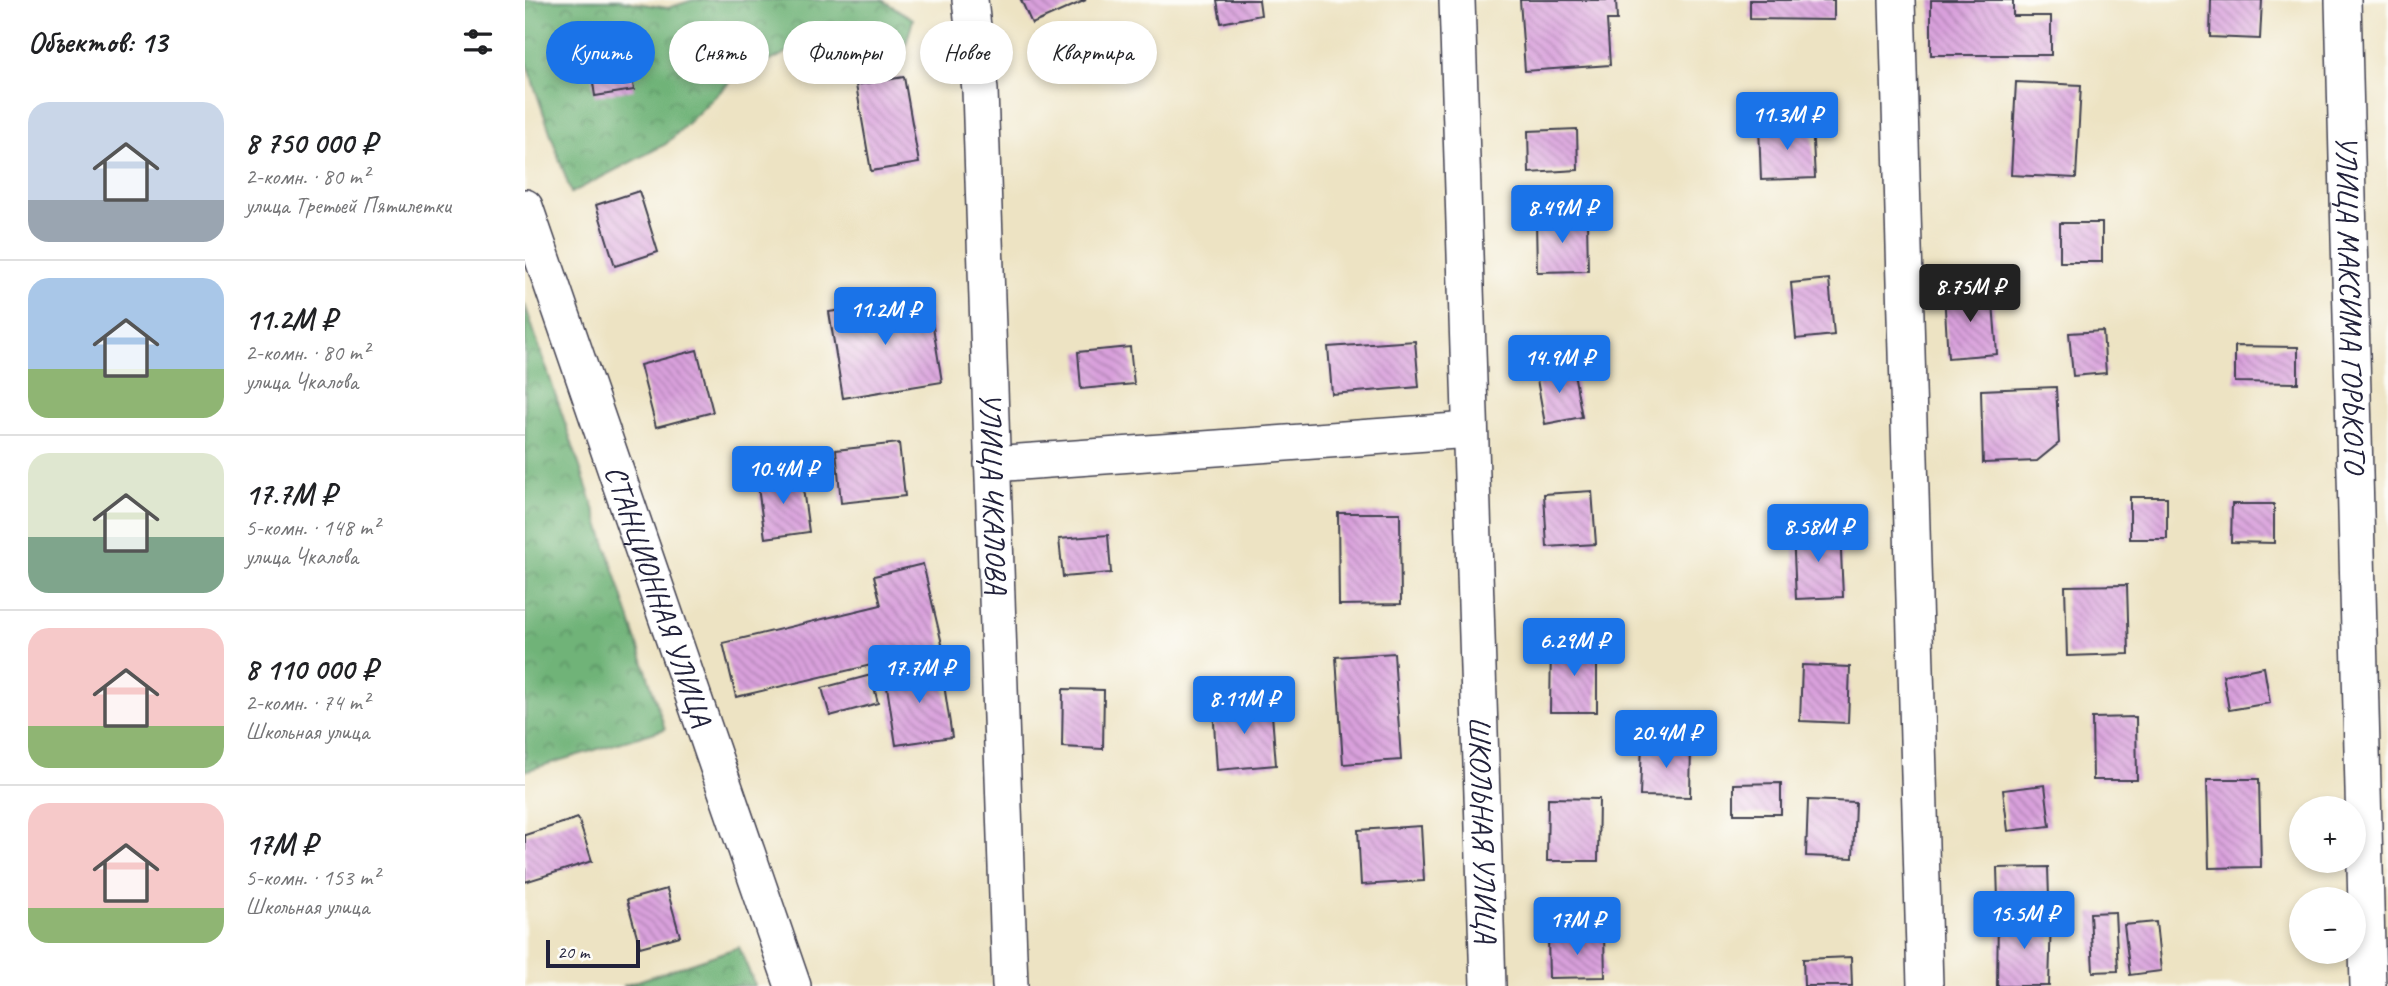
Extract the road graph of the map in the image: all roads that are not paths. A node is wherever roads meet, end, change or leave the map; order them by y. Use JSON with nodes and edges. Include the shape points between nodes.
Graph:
{"nodes":[{"id":1,"x":970,"y":0,"type":"edge"},
{"id":2,"x":1457,"y":0,"type":"edge"},
{"id":3,"x":1897,"y":0,"type":"edge"},
{"id":4,"x":2343,"y":0,"type":"edge"},
{"id":5,"x":525,"y":206,"type":"edge"},
{"id":6,"x":1470,"y":430,"type":"junction"},
{"id":7,"x":992,"y":464,"type":"junction"},
{"id":8,"x":793,"y":986,"type":"edge"},
{"id":9,"x":1010,"y":986,"type":"edge"},
{"id":10,"x":1488,"y":986,"type":"edge"},
{"id":11,"x":1925,"y":986,"type":"edge"},
{"id":12,"x":2368,"y":986,"type":"edge"}],
"edges":[{"from":1,"to":7,"type":"street","name":"УЛИЦА ЧКАЛОВА","via":[[980,90]]},
{"from":2,"to":6,"type":"street","name":"ШКОЛЬНАЯ УЛИЦА"},
{"from":3,"to":11,"type":"street"},
{"from":4,"to":12,"type":"street","name":"УЛИЦА МАКСИМА ГОРЬКОГО"},
{"from":5,"to":8,"type":"street","name":"СТАНЦИОННАЯ УЛИЦА"},
{"from":6,"to":7,"type":"street"},
{"from":6,"to":10,"type":"street","name":"ШКОЛЬНАЯ УЛИЦА"},
{"from":7,"to":9,"type":"street","name":"УЛИЦА ЧКАЛОВА"}]}
